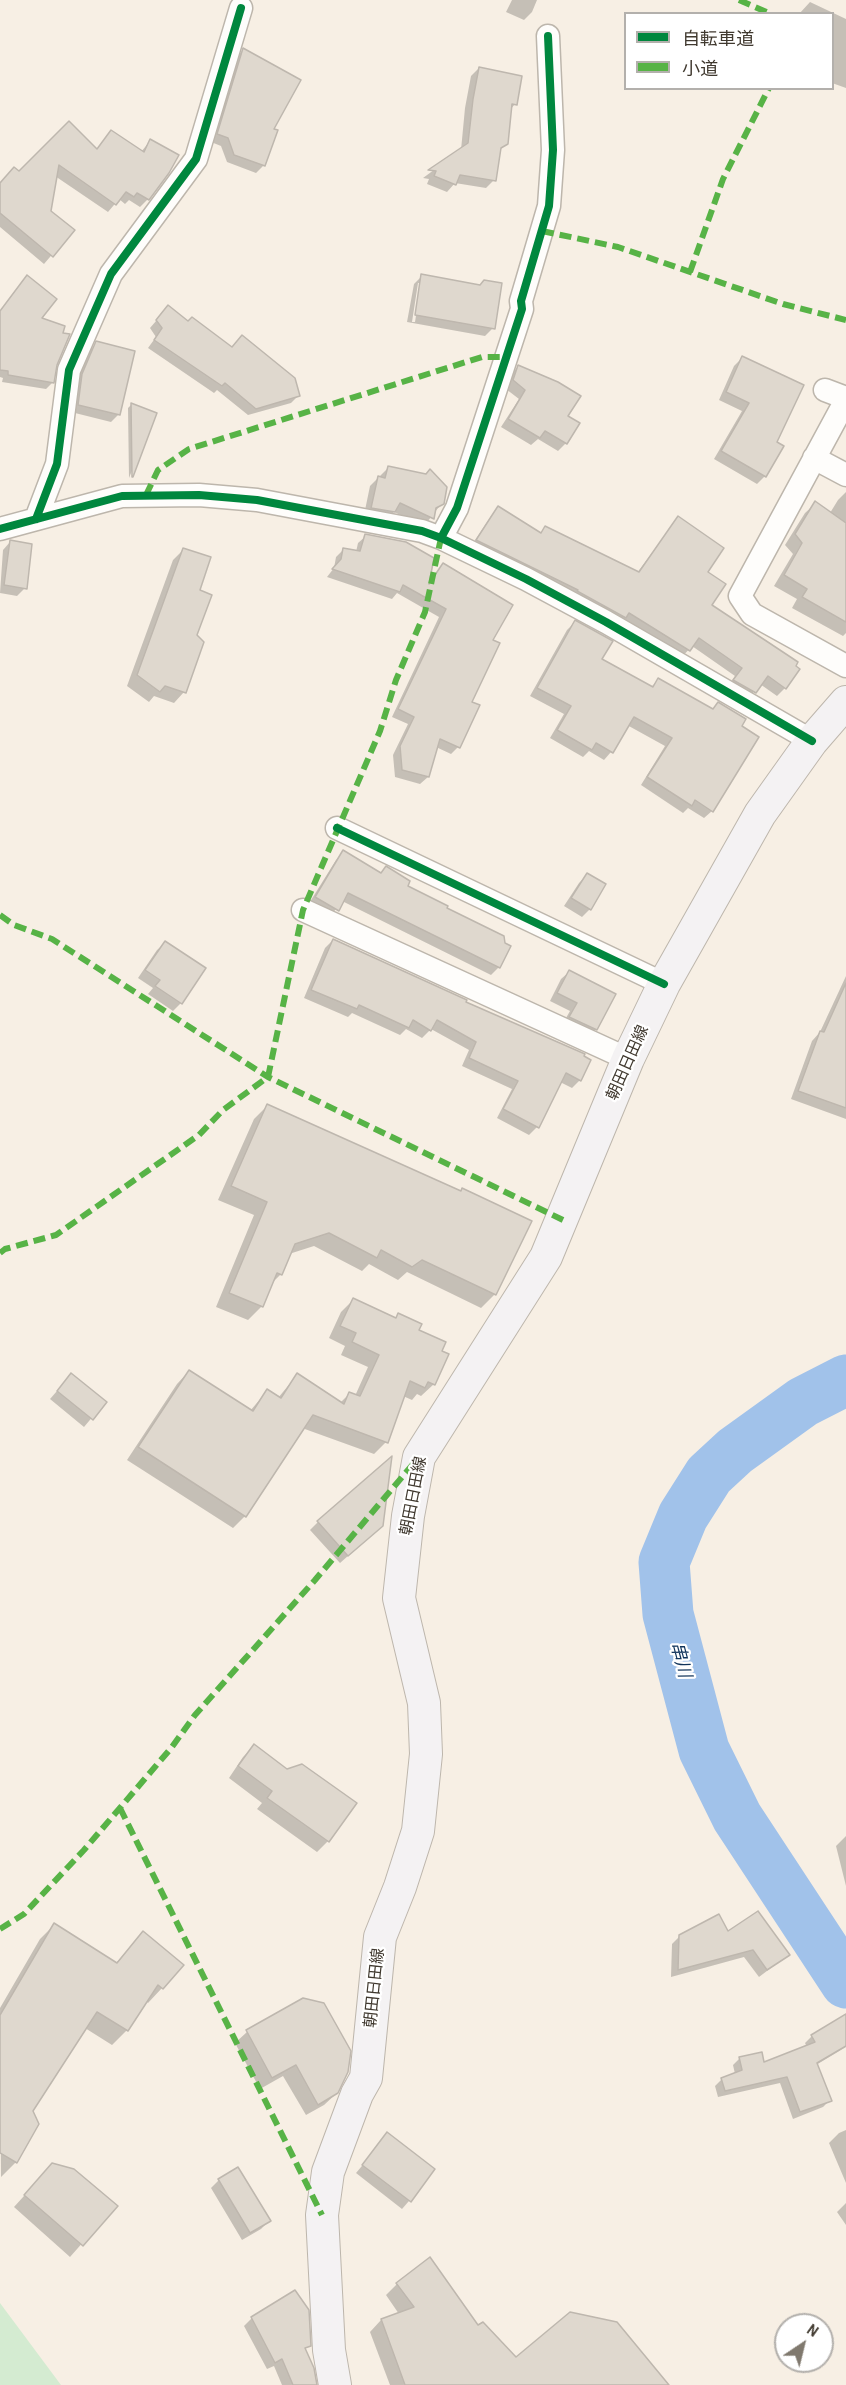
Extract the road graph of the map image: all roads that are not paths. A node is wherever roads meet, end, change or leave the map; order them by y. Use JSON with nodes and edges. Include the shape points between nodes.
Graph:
{"nodes":[{"id":1,"x":241,"y":8,"type":"dead end"},
{"id":2,"x":548,"y":36,"type":"dead end"},
{"id":3,"x":825,"y":390,"type":"dead end"},
{"id":4,"x":846,"y":399,"type":"edge"},
{"id":5,"x":814,"y":458,"type":"junction"},
{"id":6,"x":846,"y":475,"type":"edge"},
{"id":7,"x":36,"y":519,"type":"junction"},
{"id":8,"x":0,"y":529,"type":"edge"},
{"id":9,"x":441,"y":538,"type":"junction"},
{"id":10,"x":846,"y":666,"type":"edge"},
{"id":11,"x":846,"y":702,"type":"edge"},
{"id":12,"x":812,"y":741,"type":"junction"},
{"id":13,"x":337,"y":828,"type":"dead end"},
{"id":14,"x":303,"y":910,"type":"dead end"},
{"id":15,"x":664,"y":984,"type":"junction"},
{"id":16,"x":628,"y":1059,"type":"junction"},
{"id":17,"x":335,"y":2385,"type":"edge"}],
"edges":[{"from":1,"to":7,"type":"street","via":[[196,159],[111,274],[69,370],[57,464]]},
{"from":2,"to":9,"type":"street","via":[[553,150],[549,206],[522,309],[457,508]]},
{"from":3,"to":4,"type":"street"},
{"from":4,"to":5,"type":"street"},
{"from":5,"to":6,"type":"street"},
{"from":5,"to":10,"type":"street","via":[[740,596],[752,614]]},
{"from":7,"to":8,"type":"street"},
{"from":7,"to":9,"type":"street","via":[[122,496],[199,495],[257,500],[422,531]]},
{"from":9,"to":12,"type":"street","via":[[606,622]]},
{"from":11,"to":12,"type":"main road","name":"朝田日田線"},
{"from":12,"to":15,"type":"main road","name":"朝田日田線","via":[[760,814]]},
{"from":13,"to":15,"type":"street"},
{"from":14,"to":16,"type":"street"},
{"from":15,"to":16,"type":"main road","name":"朝田日田線"},
{"from":16,"to":17,"type":"main road","name":"朝田日田線","via":[[546,1257],[419,1457],[399,1598],[424,1703],[426,1754],[418,1831],[380,1937],[366,2078],[328,2172],[322,2215],[329,2350]]}]}
